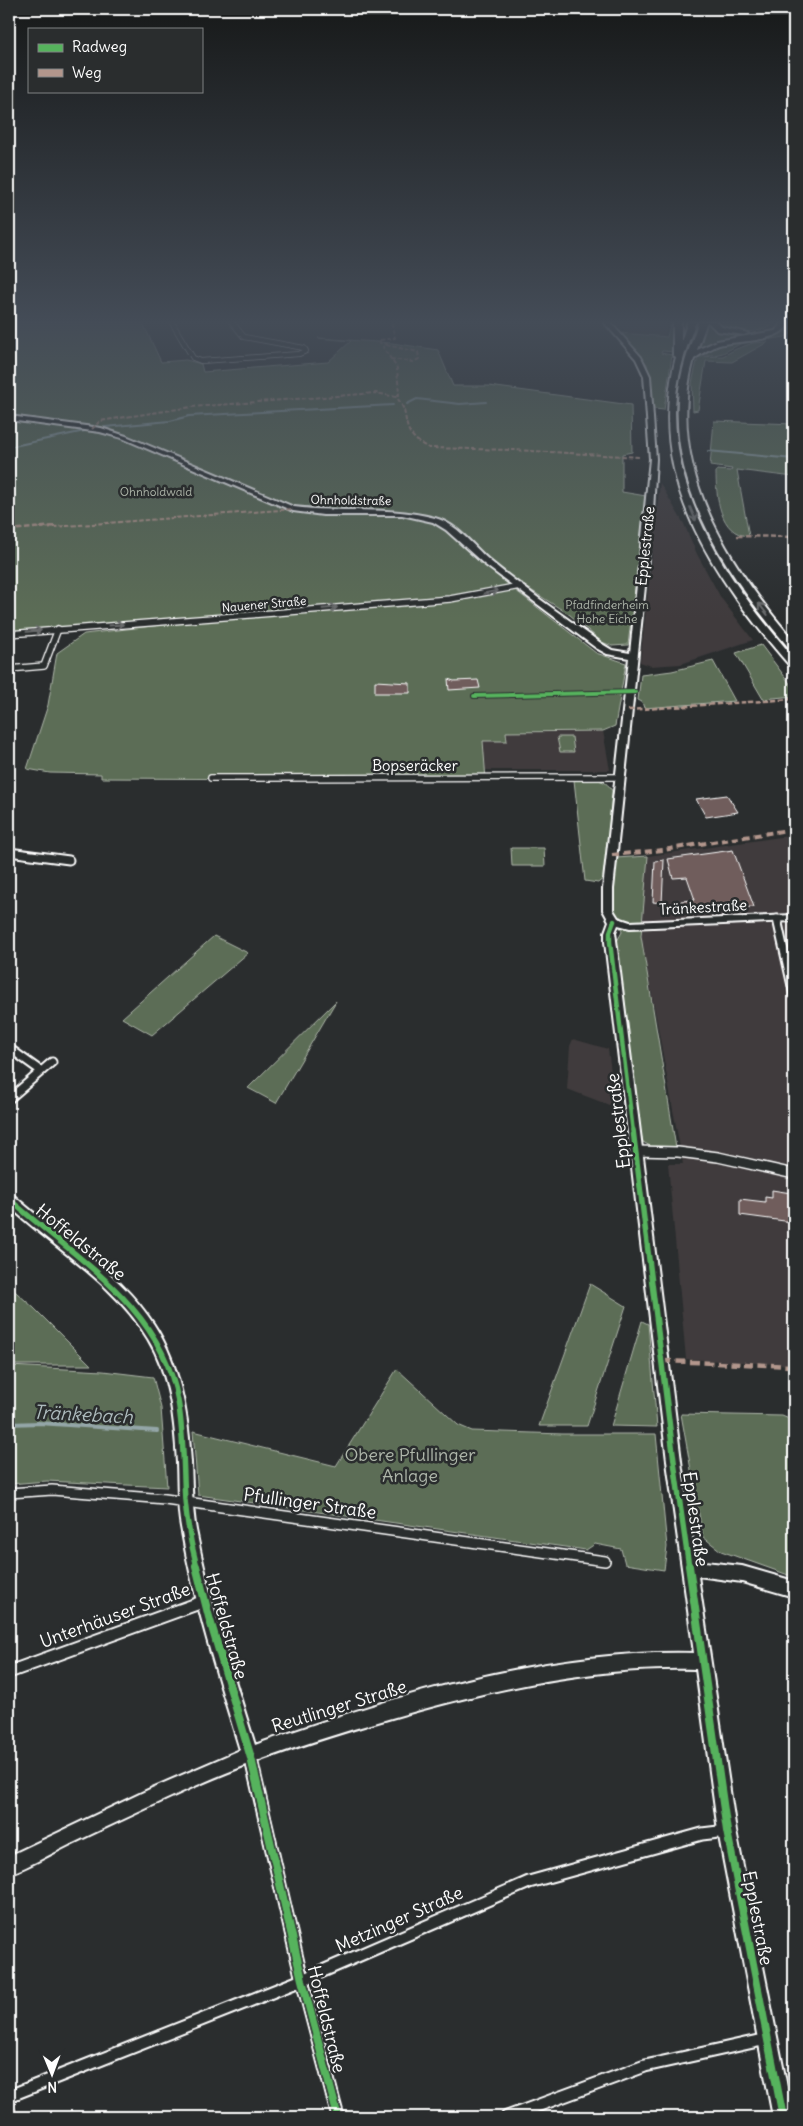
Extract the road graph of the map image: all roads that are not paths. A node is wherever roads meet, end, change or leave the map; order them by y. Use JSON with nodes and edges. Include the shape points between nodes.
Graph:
{"nodes":[{"id":1,"x":26,"y":420,"type":"edge"},
{"id":2,"x":650,"y":420,"type":"edge"},
{"id":3,"x":672,"y":420,"type":"edge"},
{"id":4,"x":682,"y":420,"type":"edge"},
{"id":5,"x":520,"y":586,"type":"junction"},
{"id":6,"x":58,"y":629,"type":"junction"},
{"id":7,"x":9,"y":634,"type":"edge"},
{"id":8,"x":794,"y":647,"type":"edge"},
{"id":9,"x":633,"y":656,"type":"junction"},
{"id":10,"x":794,"y":664,"type":"edge"},
{"id":11,"x":9,"y":669,"type":"edge"},
{"id":12,"x":620,"y":777,"type":"junction"},
{"id":13,"x":211,"y":778,"type":"dead end"},
{"id":14,"x":9,"y":852,"type":"edge"},
{"id":15,"x":69,"y":860,"type":"dead end"},
{"id":16,"x":794,"y":918,"type":"edge"},
{"id":17,"x":778,"y":919,"type":"junction"},
{"id":18,"x":614,"y":921,"type":"junction"},
{"id":19,"x":794,"y":995,"type":"edge"},
{"id":20,"x":9,"y":1048,"type":"edge"},
{"id":21,"x":52,"y":1062,"type":"dead end"},
{"id":22,"x":41,"y":1071,"type":"junction"},
{"id":23,"x":9,"y":1099,"type":"edge"},
{"id":24,"x":636,"y":1151,"type":"junction"},
{"id":25,"x":794,"y":1174,"type":"edge"},
{"id":26,"x":9,"y":1199,"type":"edge"},
{"id":27,"x":9,"y":1493,"type":"edge"},
{"id":28,"x":185,"y":1502,"type":"junction"},
{"id":29,"x":605,"y":1560,"type":"dead end"},
{"id":30,"x":688,"y":1568,"type":"junction"},
{"id":31,"x":794,"y":1589,"type":"edge"},
{"id":32,"x":205,"y":1601,"type":"junction"},
{"id":33,"x":702,"y":1661,"type":"junction"},
{"id":34,"x":9,"y":1672,"type":"edge"},
{"id":35,"x":250,"y":1755,"type":"junction"},
{"id":36,"x":727,"y":1831,"type":"junction"},
{"id":37,"x":9,"y":1865,"type":"edge"},
{"id":38,"x":302,"y":1980,"type":"junction"},
{"id":39,"x":768,"y":2039,"type":"junction"},
{"id":40,"x":9,"y":2096,"type":"edge"},
{"id":41,"x":9,"y":2112,"type":"edge"},
{"id":42,"x":10,"y":2117,"type":"edge"},
{"id":43,"x":338,"y":2117,"type":"edge"},
{"id":44,"x":507,"y":2117,"type":"edge"},
{"id":45,"x":783,"y":2117,"type":"edge"}],
"edges":[{"from":1,"to":5,"type":"main road","name":"Ohnholdstraße","via":[[119,435],[301,510],[402,513],[428,517],[449,528]]},
{"from":2,"to":9,"type":"main road","name":"Epplestraße","via":[[652,486]]},
{"from":3,"to":10,"type":"highway","one_way":true,"via":[[676,464],[689,506],[712,553],[741,598]]},
{"from":8,"to":4,"type":"highway","one_way":true,"via":[[753,597],[706,516],[688,464]]},
{"from":6,"to":5,"type":"street","name":"Nauener Straße","one_way":true,"via":[[450,599]]},
{"from":5,"to":9,"type":"main road","name":"Ohnholdstraße","via":[[604,649]]},
{"from":7,"to":6,"type":"street","name":"Nauener Straße","one_way":true},
{"from":6,"to":11,"type":"street","via":[[44,666]]},
{"from":9,"to":12,"type":"main road","name":"Epplestraße"},
{"from":12,"to":13,"type":"street","name":"Bopseräcker"},
{"from":12,"to":18,"type":"main road","name":"Epplestraße","via":[[607,900],[610,917]]},
{"from":14,"to":15,"type":"street"},
{"from":16,"to":17,"type":"main road","name":"Tränkestraße"},
{"from":17,"to":18,"type":"main road","name":"Tränkestraße","via":[[637,925]]},
{"from":17,"to":19,"type":"street"},
{"from":18,"to":24,"type":"main road","name":"Epplestraße","via":[[610,942]]},
{"from":20,"to":22,"type":"street"},
{"from":21,"to":22,"type":"street"},
{"from":22,"to":23,"type":"street"},
{"from":24,"to":25,"type":"street","via":[[718,1157]]},
{"from":24,"to":30,"type":"main road","name":"Epplestraße"},
{"from":26,"to":28,"type":"main road","name":"Hoffeldstraße","via":[[30,1220],[120,1292],[144,1320],[160,1347],[178,1400]]},
{"from":27,"to":28,"type":"street","name":"Pfullinger Straße","via":[[52,1490]]},
{"from":28,"to":29,"type":"street","name":"Pfullinger Straße"},
{"from":28,"to":32,"type":"main road","name":"Hoffeldstraße","via":[[188,1530]]},
{"from":30,"to":31,"type":"main road","via":[[714,1568],[748,1574]]},
{"from":30,"to":33,"type":"main road","name":"Epplestraße"},
{"from":32,"to":34,"type":"street","name":"Unterhäuser Straße"},
{"from":32,"to":35,"type":"main road","name":"Hoffeldstraße"},
{"from":33,"to":35,"type":"main road","name":"Reutlinger Straße","via":[[631,1662],[564,1668],[482,1685],[386,1710]]},
{"from":33,"to":36,"type":"main road","name":"Epplestraße"},
{"from":35,"to":37,"type":"main road","name":"Reutlinger Straße"},
{"from":35,"to":38,"type":"street","name":"Hoffeldstraße"},
{"from":36,"to":38,"type":"street","name":"Metzinger Straße","via":[[702,1834],[529,1882]]},
{"from":36,"to":39,"type":"main road","name":"Epplestraße"},
{"from":38,"to":40,"type":"street","name":"Metzinger Straße"},
{"from":38,"to":43,"type":"street","name":"Hoffeldstraße"},
{"from":39,"to":44,"type":"street","via":[[645,2066]]},
{"from":39,"to":45,"type":"main road","name":"Epplestraße"},
{"from":41,"to":42,"type":"street"}]}
